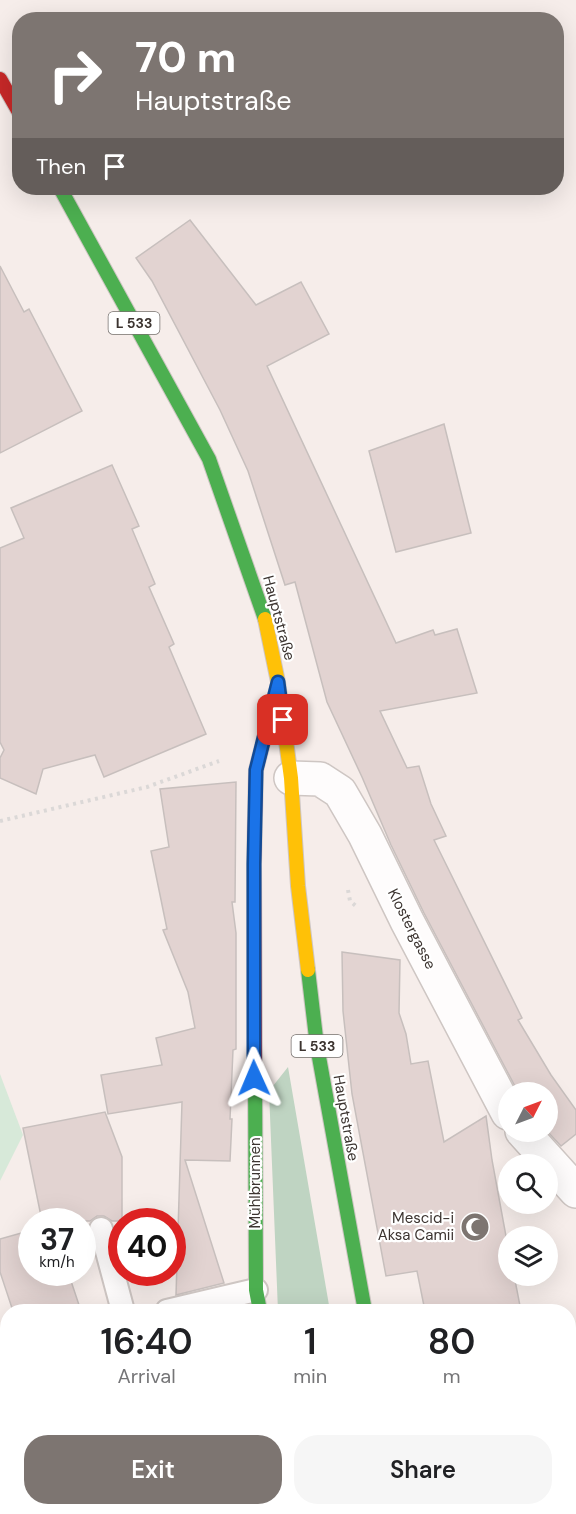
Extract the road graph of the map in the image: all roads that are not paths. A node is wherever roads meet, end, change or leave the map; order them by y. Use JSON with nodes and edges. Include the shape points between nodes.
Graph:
{"nodes":[{"id":1,"x":0,"y":79,"type":"edge"},
{"id":2,"x":12,"y":100,"type":"edge"},
{"id":3,"x":64,"y":195,"type":"edge"},
{"id":4,"x":278,"y":682,"type":"junction"},
{"id":5,"x":291,"y":778,"type":"junction"},
{"id":6,"x":498,"y":1094,"type":"edge"},
{"id":7,"x":532,"y":1142,"type":"edge"},
{"id":8,"x":576,"y":1191,"type":"edge"},
{"id":9,"x":101,"y":1229,"type":"dead end"},
{"id":10,"x":258,"y":1300,"type":"edge"},
{"id":11,"x":121,"y":1304,"type":"edge"},
{"id":12,"x":225,"y":1304,"type":"edge"},
{"id":13,"x":364,"y":1304,"type":"edge"}],
"edges":[{"from":1,"to":2,"type":"main road"},
{"from":3,"to":4,"type":"main road","name":"Hauptstraße","number":"L 533","via":[[209,459],[262,611]]},
{"from":4,"to":5,"type":"main road","name":"Hauptstraße","number":"L 533"},
{"from":4,"to":10,"type":"main road","name":"Mühlbrunnen","via":[[256,770]]},
{"from":5,"to":6,"type":"street","name":"Klostergasse","via":[[320,779],[340,792]]},
{"from":5,"to":13,"type":"main road","name":"Hauptstraße","number":"L 533","via":[[298,886],[317,1046]]},
{"from":7,"to":8,"type":"street"},
{"from":9,"to":11,"type":"lane"},
{"from":10,"to":12,"type":"lane","name":"Mühlbrunnen"}]}
